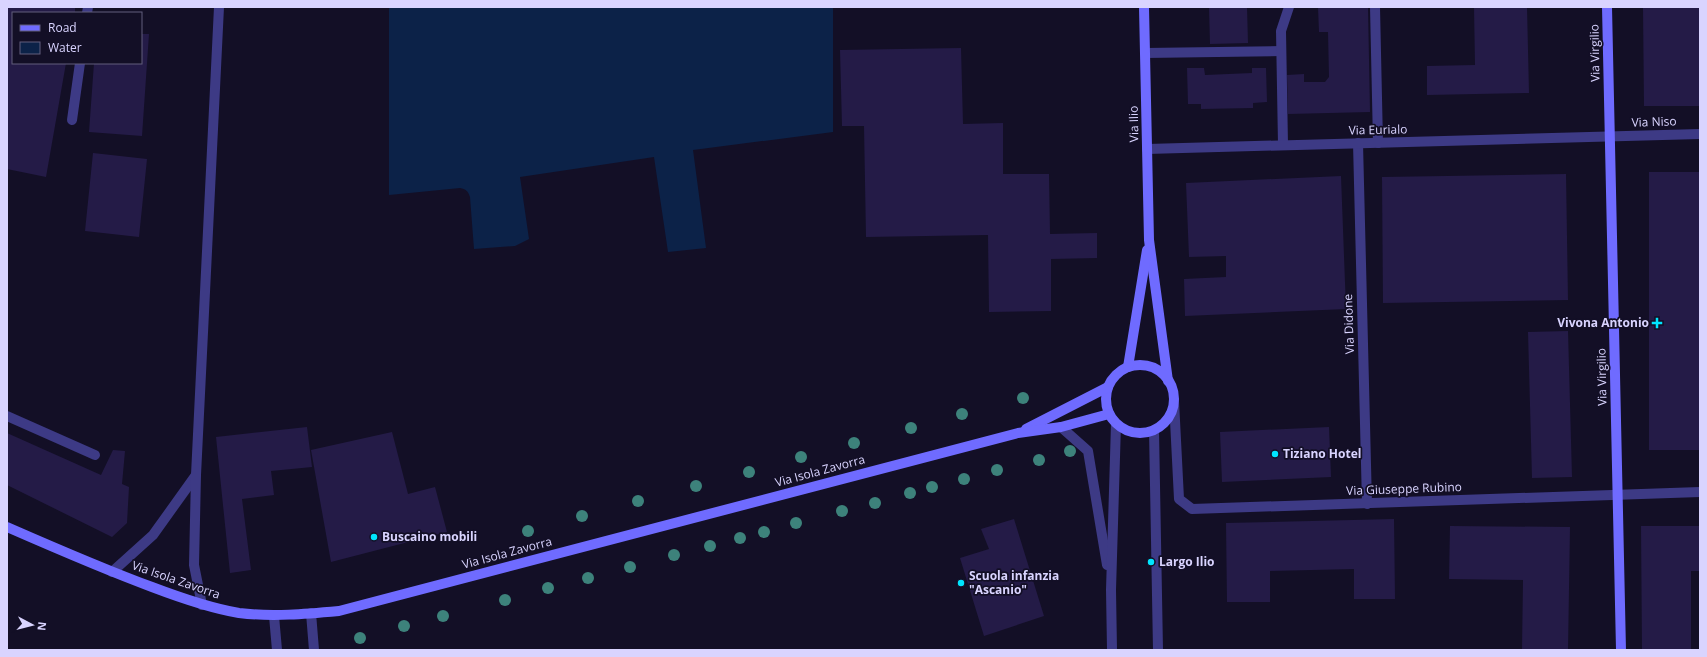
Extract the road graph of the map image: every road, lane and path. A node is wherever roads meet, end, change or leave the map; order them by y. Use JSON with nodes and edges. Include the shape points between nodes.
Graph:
{"nodes":[{"id":1,"x":219,"y":7,"type":"edge"},
{"id":2,"x":1144,"y":7,"type":"edge"},
{"id":3,"x":1289,"y":7,"type":"edge"},
{"id":4,"x":1375,"y":7,"type":"edge"},
{"id":5,"x":1607,"y":7,"type":"edge"},
{"id":6,"x":1281,"y":51,"type":"junction"},
{"id":7,"x":1145,"y":53,"type":"junction"},
{"id":8,"x":80,"y":64,"type":"edge"},
{"id":9,"x":72,"y":120,"type":"dead end"},
{"id":10,"x":1700,"y":134,"type":"edge"},
{"id":11,"x":1610,"y":136,"type":"junction"},
{"id":12,"x":1358,"y":143,"type":"junction"},
{"id":13,"x":1378,"y":143,"type":"junction"},
{"id":14,"x":1283,"y":145,"type":"junction"},
{"id":15,"x":1147,"y":149,"type":"junction"},
{"id":16,"x":1149,"y":240,"type":"junction"},
{"id":17,"x":1128,"y":367,"type":"junction"},
{"id":18,"x":1168,"y":381,"type":"junction"},
{"id":19,"x":1108,"y":387,"type":"junction"},
{"id":20,"x":1174,"y":401,"type":"junction"},
{"id":21,"x":1109,"y":414,"type":"junction"},
{"id":22,"x":7,"y":416,"type":"edge"},
{"id":23,"x":1116,"y":424,"type":"junction"},
{"id":24,"x":1061,"y":427,"type":"junction"},
{"id":25,"x":1154,"y":430,"type":"junction"},
{"id":26,"x":1018,"y":433,"type":"junction"},
{"id":27,"x":95,"y":456,"type":"dead end"},
{"id":28,"x":196,"y":475,"type":"junction"},
{"id":29,"x":1700,"y":492,"type":"edge"},
{"id":30,"x":1617,"y":496,"type":"junction"},
{"id":31,"x":1367,"y":504,"type":"junction"},
{"id":32,"x":7,"y":527,"type":"edge"},
{"id":33,"x":112,"y":572,"type":"junction"},
{"id":34,"x":1111,"y":590,"type":"junction"},
{"id":35,"x":202,"y":605,"type":"junction"},
{"id":36,"x":311,"y":614,"type":"junction"},
{"id":37,"x":274,"y":616,"type":"junction"},
{"id":38,"x":277,"y":650,"type":"edge"},
{"id":39,"x":314,"y":650,"type":"edge"},
{"id":40,"x":1112,"y":650,"type":"edge"},
{"id":41,"x":1158,"y":650,"type":"edge"},
{"id":42,"x":1621,"y":650,"type":"edge"}],
"edges":[{"from":1,"to":28,"type":"street"},
{"from":2,"to":7,"type":"main road","name":"Via Ilio"},
{"from":3,"to":6,"type":"street","via":[[1281,31]]},
{"from":4,"to":13,"type":"street"},
{"from":5,"to":11,"type":"main road","name":"Via Virgilio"},
{"from":6,"to":7,"type":"street"},
{"from":6,"to":14,"type":"street"},
{"from":7,"to":15,"type":"main road","name":"Via Ilio"},
{"from":8,"to":9,"type":"street"},
{"from":10,"to":11,"type":"street","name":"Via Niso"},
{"from":11,"to":13,"type":"street","name":"Via Eurialo"},
{"from":11,"to":30,"type":"main road","name":"Via Virgilio"},
{"from":12,"to":13,"type":"street","name":"Via Eurialo"},
{"from":12,"to":14,"type":"street","name":"Via Eurialo"},
{"from":12,"to":31,"type":"street","name":"Via Didone"},
{"from":14,"to":15,"type":"street","name":"Via Eurialo"},
{"from":15,"to":16,"type":"main road","name":"Via Ilio"},
{"from":16,"to":17,"type":"main road","name":"Via Ilio"},
{"from":16,"to":18,"type":"main road","name":"Via Ilio"},
{"from":17,"to":18,"type":"main road","via":[[1151,367],[1161,372]]},
{"from":17,"to":19,"type":"main road","via":[[1113,378]]},
{"from":18,"to":20,"type":"main road","via":[[1173,390]]},
{"from":19,"to":21,"type":"main road","via":[[1106,397]]},
{"from":19,"to":26,"type":"main road","name":"Via Isola Zavorra"},
{"from":20,"to":25,"type":"main road","via":[[1167,419]]},
{"from":20,"to":31,"type":"street","name":"Via Giuseppe Rubino","via":[[1179,499],[1192,509]]},
{"from":21,"to":23,"type":"main road"},
{"from":21,"to":24,"type":"main road","name":"Via Isola Zavorra"},
{"from":22,"to":27,"type":"street"},
{"from":23,"to":25,"type":"main road","via":[[1137,433]]},
{"from":23,"to":34,"type":"street"},
{"from":24,"to":26,"type":"main road","name":"Via Isola Zavorra"},
{"from":24,"to":34,"type":"street","via":[[1088,451]]},
{"from":25,"to":41,"type":"street"},
{"from":26,"to":36,"type":"main road","name":"Via Isola Zavorra","via":[[339,611]]},
{"from":28,"to":33,"type":"street","via":[[153,535]]},
{"from":28,"to":35,"type":"street","via":[[194,565]]},
{"from":29,"to":30,"type":"street","name":"Via Giuseppe Rubino"},
{"from":30,"to":31,"type":"street","name":"Via Giuseppe Rubino"},
{"from":30,"to":42,"type":"main road","name":"Via Virgilio"},
{"from":32,"to":33,"type":"main road","name":"Via Isola Zavorra"},
{"from":33,"to":35,"type":"main road","name":"Via Isola Zavorra"},
{"from":34,"to":40,"type":"street"},
{"from":35,"to":37,"type":"main road","name":"Via Isola Zavorra","via":[[240,613]]},
{"from":36,"to":37,"type":"main road","name":"Via Isola Zavorra"},
{"from":36,"to":39,"type":"street"},
{"from":37,"to":38,"type":"street"}]}
